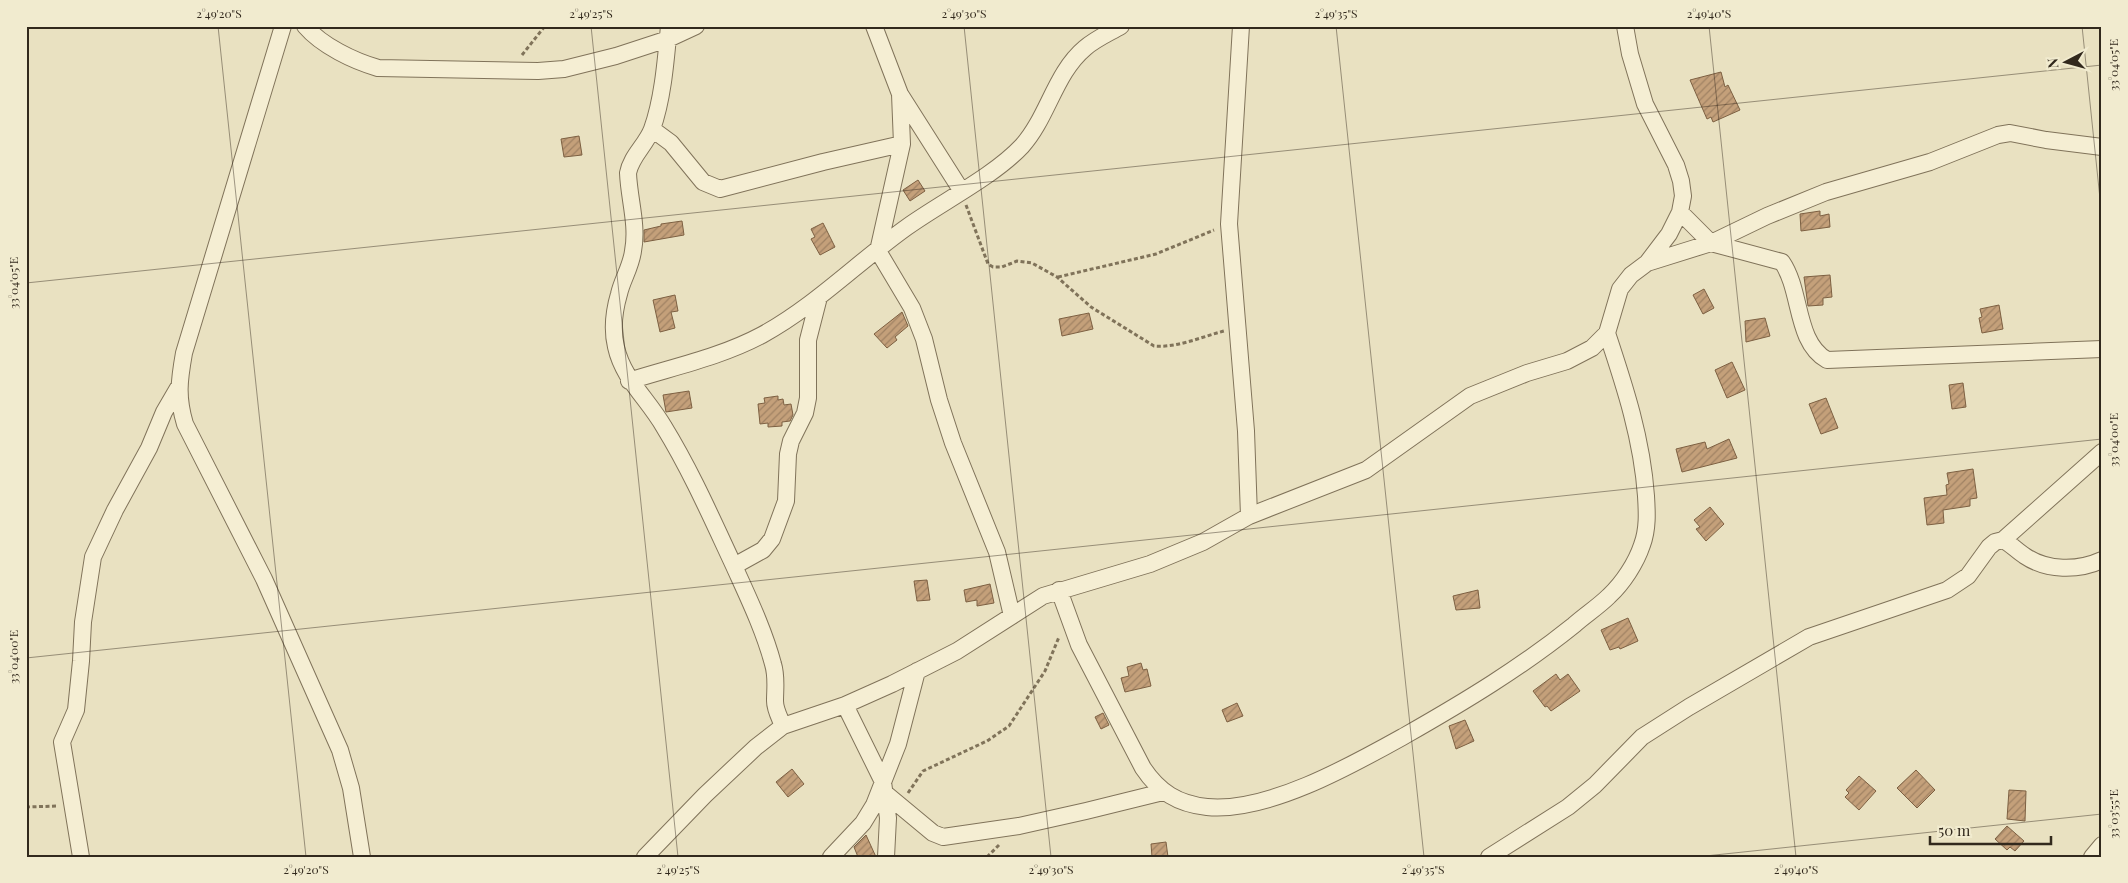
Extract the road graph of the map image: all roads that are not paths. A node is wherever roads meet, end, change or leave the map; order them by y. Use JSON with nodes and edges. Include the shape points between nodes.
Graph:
{"nodes":[{"id":1,"x":283,"y":26,"type":"edge"},
{"id":2,"x":305,"y":26,"type":"edge"},
{"id":3,"x":696,"y":26,"type":"edge"},
{"id":4,"x":874,"y":26,"type":"edge"},
{"id":5,"x":1121,"y":26,"type":"edge"},
{"id":6,"x":1241,"y":26,"type":"edge"},
{"id":7,"x":1625,"y":26,"type":"edge"},
{"id":8,"x":668,"y":33,"type":"edge"},
{"id":9,"x":900,"y":94,"type":"junction"},
{"id":10,"x":652,"y":129,"type":"junction"},
{"id":11,"x":902,"y":144,"type":"junction"},
{"id":12,"x":2102,"y":147,"type":"edge"},
{"id":13,"x":961,"y":190,"type":"junction"},
{"id":14,"x":1680,"y":212,"type":"junction"},
{"id":15,"x":1711,"y":243,"type":"junction"},
{"id":16,"x":878,"y":251,"type":"junction"},
{"id":17,"x":1647,"y":263,"type":"junction"},
{"id":18,"x":819,"y":297,"type":"junction"},
{"id":19,"x":1607,"y":333,"type":"junction"},
{"id":20,"x":2102,"y":349,"type":"edge"},
{"id":21,"x":629,"y":381,"type":"junction"},
{"id":22,"x":178,"y":388,"type":"junction"},
{"id":23,"x":2102,"y":452,"type":"edge"},
{"id":24,"x":1249,"y":516,"type":"junction"},
{"id":25,"x":2003,"y":540,"type":"junction"},
{"id":26,"x":2102,"y":560,"type":"edge"},
{"id":27,"x":734,"y":566,"type":"junction"},
{"id":28,"x":1059,"y":590,"type":"junction"},
{"id":29,"x":1012,"y":616,"type":"junction"},
{"id":30,"x":917,"y":671,"type":"junction"},
{"id":31,"x":845,"y":705,"type":"junction"},
{"id":32,"x":783,"y":726,"type":"junction"},
{"id":33,"x":885,"y":788,"type":"junction"},
{"id":34,"x":1163,"y":792,"type":"junction"},
{"id":35,"x":2102,"y":845,"type":"edge"},
{"id":36,"x":81,"y":857,"type":"edge"},
{"id":37,"x":362,"y":857,"type":"edge"},
{"id":38,"x":645,"y":857,"type":"edge"},
{"id":39,"x":831,"y":857,"type":"edge"},
{"id":40,"x":886,"y":857,"type":"edge"},
{"id":41,"x":1489,"y":857,"type":"edge"},
{"id":42,"x":2092,"y":857,"type":"edge"}],
"edges":[{"from":1,"to":22,"type":"street","via":[[184,353]]},
{"from":2,"to":8,"type":"street","via":[[338,50],[378,68],[538,71],[589,64]]},
{"from":3,"to":8,"type":"street"},
{"from":4,"to":9,"type":"street"},
{"from":5,"to":13,"type":"street","via":[[1085,48],[1064,73],[1038,125],[1022,146]]},
{"from":6,"to":24,"type":"street","via":[[1229,224],[1246,431]]},
{"from":7,"to":14,"type":"street","via":[[1645,104],[1681,180]]},
{"from":8,"to":10,"type":"street"},
{"from":9,"to":11,"type":"street"},
{"from":9,"to":13,"type":"street"},
{"from":10,"to":11,"type":"street","via":[[671,143],[703,182],[720,189]]},
{"from":10,"to":21,"type":"street","via":[[628,172],[634,223],[633,253],[614,319],[615,345]]},
{"from":11,"to":16,"type":"street"},
{"from":12,"to":15,"type":"street","via":[[2010,133],[1998,135],[1930,162],[1826,192]]},
{"from":13,"to":16,"type":"street"},
{"from":14,"to":15,"type":"street"},
{"from":14,"to":17,"type":"street","via":[[1669,234]]},
{"from":15,"to":17,"type":"street"},
{"from":15,"to":20,"type":"street","via":[[1782,262],[1791,278],[1811,346],[1827,360]]},
{"from":16,"to":18,"type":"street"},
{"from":16,"to":29,"type":"street","via":[[912,308],[924,340],[938,400],[997,552]]},
{"from":17,"to":19,"type":"street","via":[[1620,289]]},
{"from":18,"to":21,"type":"street","via":[[754,338],[723,352]]},
{"from":18,"to":27,"type":"street","via":[[808,340],[808,398],[788,454],[786,501],[772,539],[763,550]]},
{"from":19,"to":24,"type":"street","via":[[1592,348],[1567,361],[1470,396],[1366,470]]},
{"from":19,"to":34,"type":"street","via":[[1635,420],[1647,518],[1643,544],[1631,568],[1610,596],[1511,671],[1440,716],[1353,764],[1305,786],[1262,800],[1208,807]]},
{"from":21,"to":27,"type":"street","via":[[668,432]]},
{"from":22,"to":36,"type":"street","via":[[93,556],[83,622],[76,710],[62,742]]},
{"from":22,"to":37,"type":"street","via":[[185,424],[264,579],[340,750],[351,788]]},
{"from":23,"to":25,"type":"street"},
{"from":24,"to":28,"type":"street","via":[[1203,542],[1150,564]]},
{"from":25,"to":26,"type":"street","via":[[2038,564],[2057,568]]},
{"from":25,"to":41,"type":"street","via":[[1994,542],[1968,576],[1947,590],[1809,637],[1689,707],[1642,737],[1595,785],[1568,807]]},
{"from":27,"to":32,"type":"street","via":[[773,662],[777,688],[775,702]]},
{"from":28,"to":29,"type":"street"},
{"from":28,"to":34,"type":"street","via":[[1079,645],[1143,768]]},
{"from":29,"to":30,"type":"street","via":[[957,651]]},
{"from":30,"to":31,"type":"street"},
{"from":30,"to":33,"type":"street"},
{"from":31,"to":32,"type":"street"},
{"from":31,"to":33,"type":"street"},
{"from":32,"to":38,"type":"street","via":[[705,795]]},
{"from":33,"to":34,"type":"street","via":[[901,806],[933,833],[943,837],[1086,812]]},
{"from":33,"to":39,"type":"street","via":[[863,823]]},
{"from":33,"to":40,"type":"street","via":[[888,818]]},
{"from":35,"to":42,"type":"street"}]}
